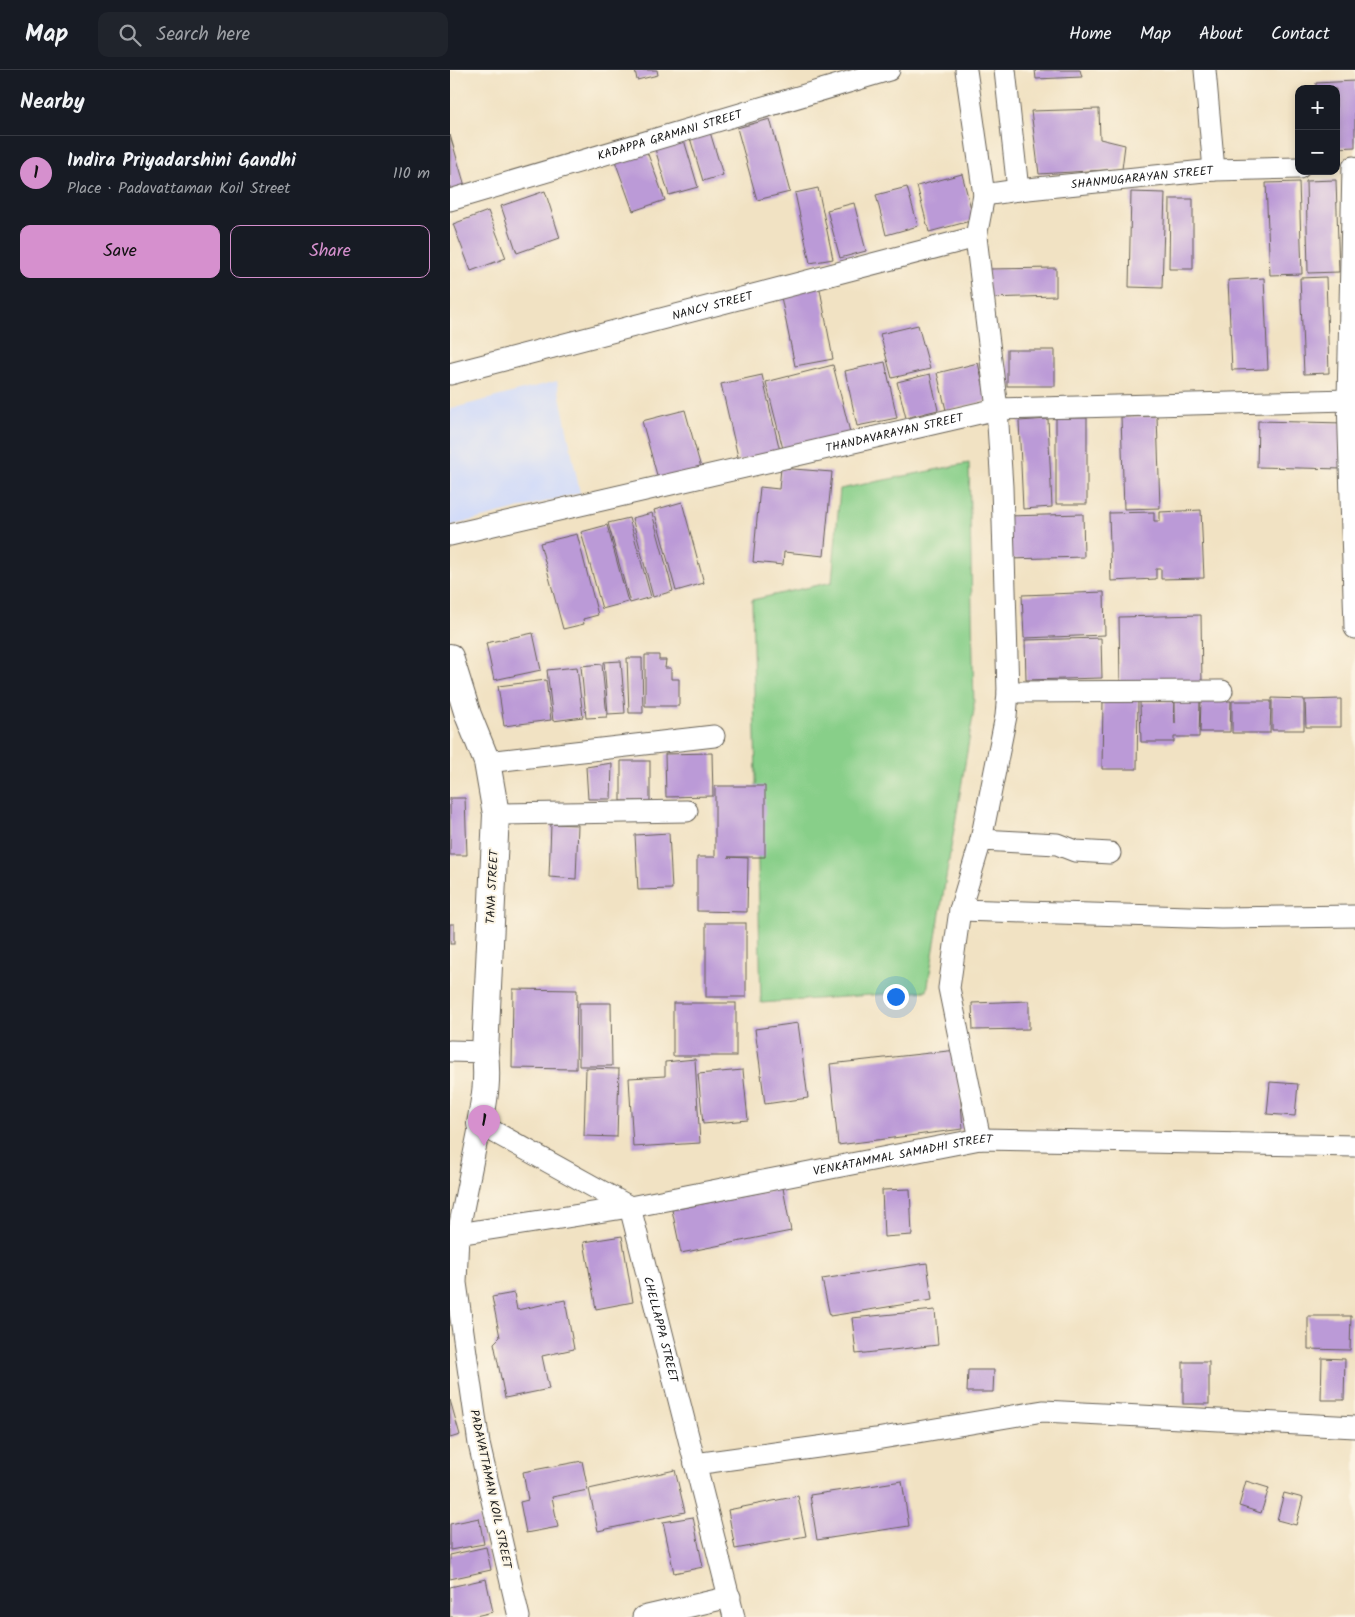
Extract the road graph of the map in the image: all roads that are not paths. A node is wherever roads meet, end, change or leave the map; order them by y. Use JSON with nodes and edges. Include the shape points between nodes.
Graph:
{"nodes":[{"id":1,"x":890,"y":70,"type":"edge"},
{"id":2,"x":966,"y":70,"type":"edge"},
{"id":3,"x":1006,"y":70,"type":"edge"},
{"id":4,"x":1205,"y":70,"type":"edge"},
{"id":5,"x":1348,"y":167,"type":"edge"},
{"id":6,"x":1295,"y":168,"type":"edge"},
{"id":7,"x":1214,"y":170,"type":"junction"},
{"id":8,"x":1018,"y":190,"type":"junction"},
{"id":9,"x":984,"y":195,"type":"junction"},
{"id":10,"x":450,"y":200,"type":"edge"},
{"id":11,"x":976,"y":238,"type":"junction"},
{"id":12,"x":450,"y":374,"type":"edge"},
{"id":13,"x":1348,"y":400,"type":"junction"},
{"id":14,"x":997,"y":409,"type":"junction"},
{"id":15,"x":450,"y":535,"type":"edge"},
{"id":16,"x":1355,"y":628,"type":"edge"},
{"id":17,"x":450,"y":657,"type":"edge"},
{"id":18,"x":1222,"y":691,"type":"dead end"},
{"id":19,"x":1008,"y":692,"type":"junction"},
{"id":20,"x":714,"y":736,"type":"dead end"},
{"id":21,"x":487,"y":762,"type":"junction"},
{"id":22,"x":687,"y":811,"type":"dead end"},
{"id":23,"x":496,"y":814,"type":"junction"},
{"id":24,"x":981,"y":840,"type":"junction"},
{"id":25,"x":1110,"y":853,"type":"dead end"},
{"id":26,"x":960,"y":910,"type":"junction"},
{"id":27,"x":1355,"y":916,"type":"edge"},
{"id":28,"x":450,"y":1051,"type":"edge"},
{"id":29,"x":485,"y":1052,"type":"junction"},
{"id":30,"x":480,"y":1124,"type":"junction"},
{"id":31,"x":980,"y":1139,"type":"junction"},
{"id":32,"x":1355,"y":1146,"type":"edge"},
{"id":33,"x":630,"y":1207,"type":"junction"},
{"id":34,"x":458,"y":1234,"type":"junction"},
{"id":35,"x":1355,"y":1427,"type":"edge"},
{"id":36,"x":695,"y":1464,"type":"junction"},
{"id":37,"x":732,"y":1607,"type":"edge"},
{"id":38,"x":519,"y":1617,"type":"edge"},
{"id":39,"x":643,"y":1617,"type":"edge"}],
"edges":[{"from":1,"to":10,"type":"street","name":"KADAPPA GRAMANI STREET"},
{"from":2,"to":9,"type":"street"},
{"from":3,"to":8,"type":"street"},
{"from":4,"to":7,"type":"street"},
{"from":5,"to":13,"type":"street"},
{"from":6,"to":7,"type":"street","name":"SHANMUGARAYAN STREET"},
{"from":7,"to":8,"type":"street","name":"SHANMUGARAYAN STREET"},
{"from":8,"to":9,"type":"street","name":"SHANMUGARAYAN STREET"},
{"from":9,"to":11,"type":"street"},
{"from":11,"to":12,"type":"street","name":"NANCY STREET"},
{"from":11,"to":14,"type":"street"},
{"from":13,"to":14,"type":"street","name":"THANDAVARAYAN STREET"},
{"from":13,"to":16,"type":"street"},
{"from":14,"to":15,"type":"street","name":"THANDAVARAYAN STREET"},
{"from":14,"to":19,"type":"street"},
{"from":17,"to":21,"type":"street","name":"TANA STREET"},
{"from":18,"to":19,"type":"street"},
{"from":19,"to":24,"type":"street"},
{"from":20,"to":21,"type":"street"},
{"from":21,"to":23,"type":"street","name":"TANA STREET"},
{"from":22,"to":23,"type":"street"},
{"from":23,"to":29,"type":"street","name":"TANA STREET"},
{"from":24,"to":25,"type":"street","via":[[1057,844],[1076,851]]},
{"from":24,"to":26,"type":"street"},
{"from":26,"to":27,"type":"street","via":[[1221,918]]},
{"from":26,"to":31,"type":"street","via":[[948,988]]},
{"from":28,"to":29,"type":"street"},
{"from":29,"to":30,"type":"street","name":"TANA STREET","via":[[487,1089]]},
{"from":30,"to":33,"type":"street"},
{"from":30,"to":34,"type":"street","name":"PADAVATTAMAN KOIL STREET"},
{"from":31,"to":32,"type":"street","name":"VENKATAMMAL SAMADHI STREET"},
{"from":31,"to":33,"type":"street","name":"VENKATAMMAL SAMADHI STREET"},
{"from":33,"to":34,"type":"street","name":"VENKATAMMAL SAMADHI STREET"},
{"from":33,"to":36,"type":"street","name":"CHELLAPPA STREET"},
{"from":34,"to":38,"type":"street","name":"PADAVATTAMAN KOIL STREET","via":[[456,1283],[479,1444]]},
{"from":35,"to":36,"type":"street","via":[[1043,1411],[876,1439]]},
{"from":36,"to":37,"type":"street","name":"CHELLAPPA STREET"},
{"from":37,"to":39,"type":"street"}]}
